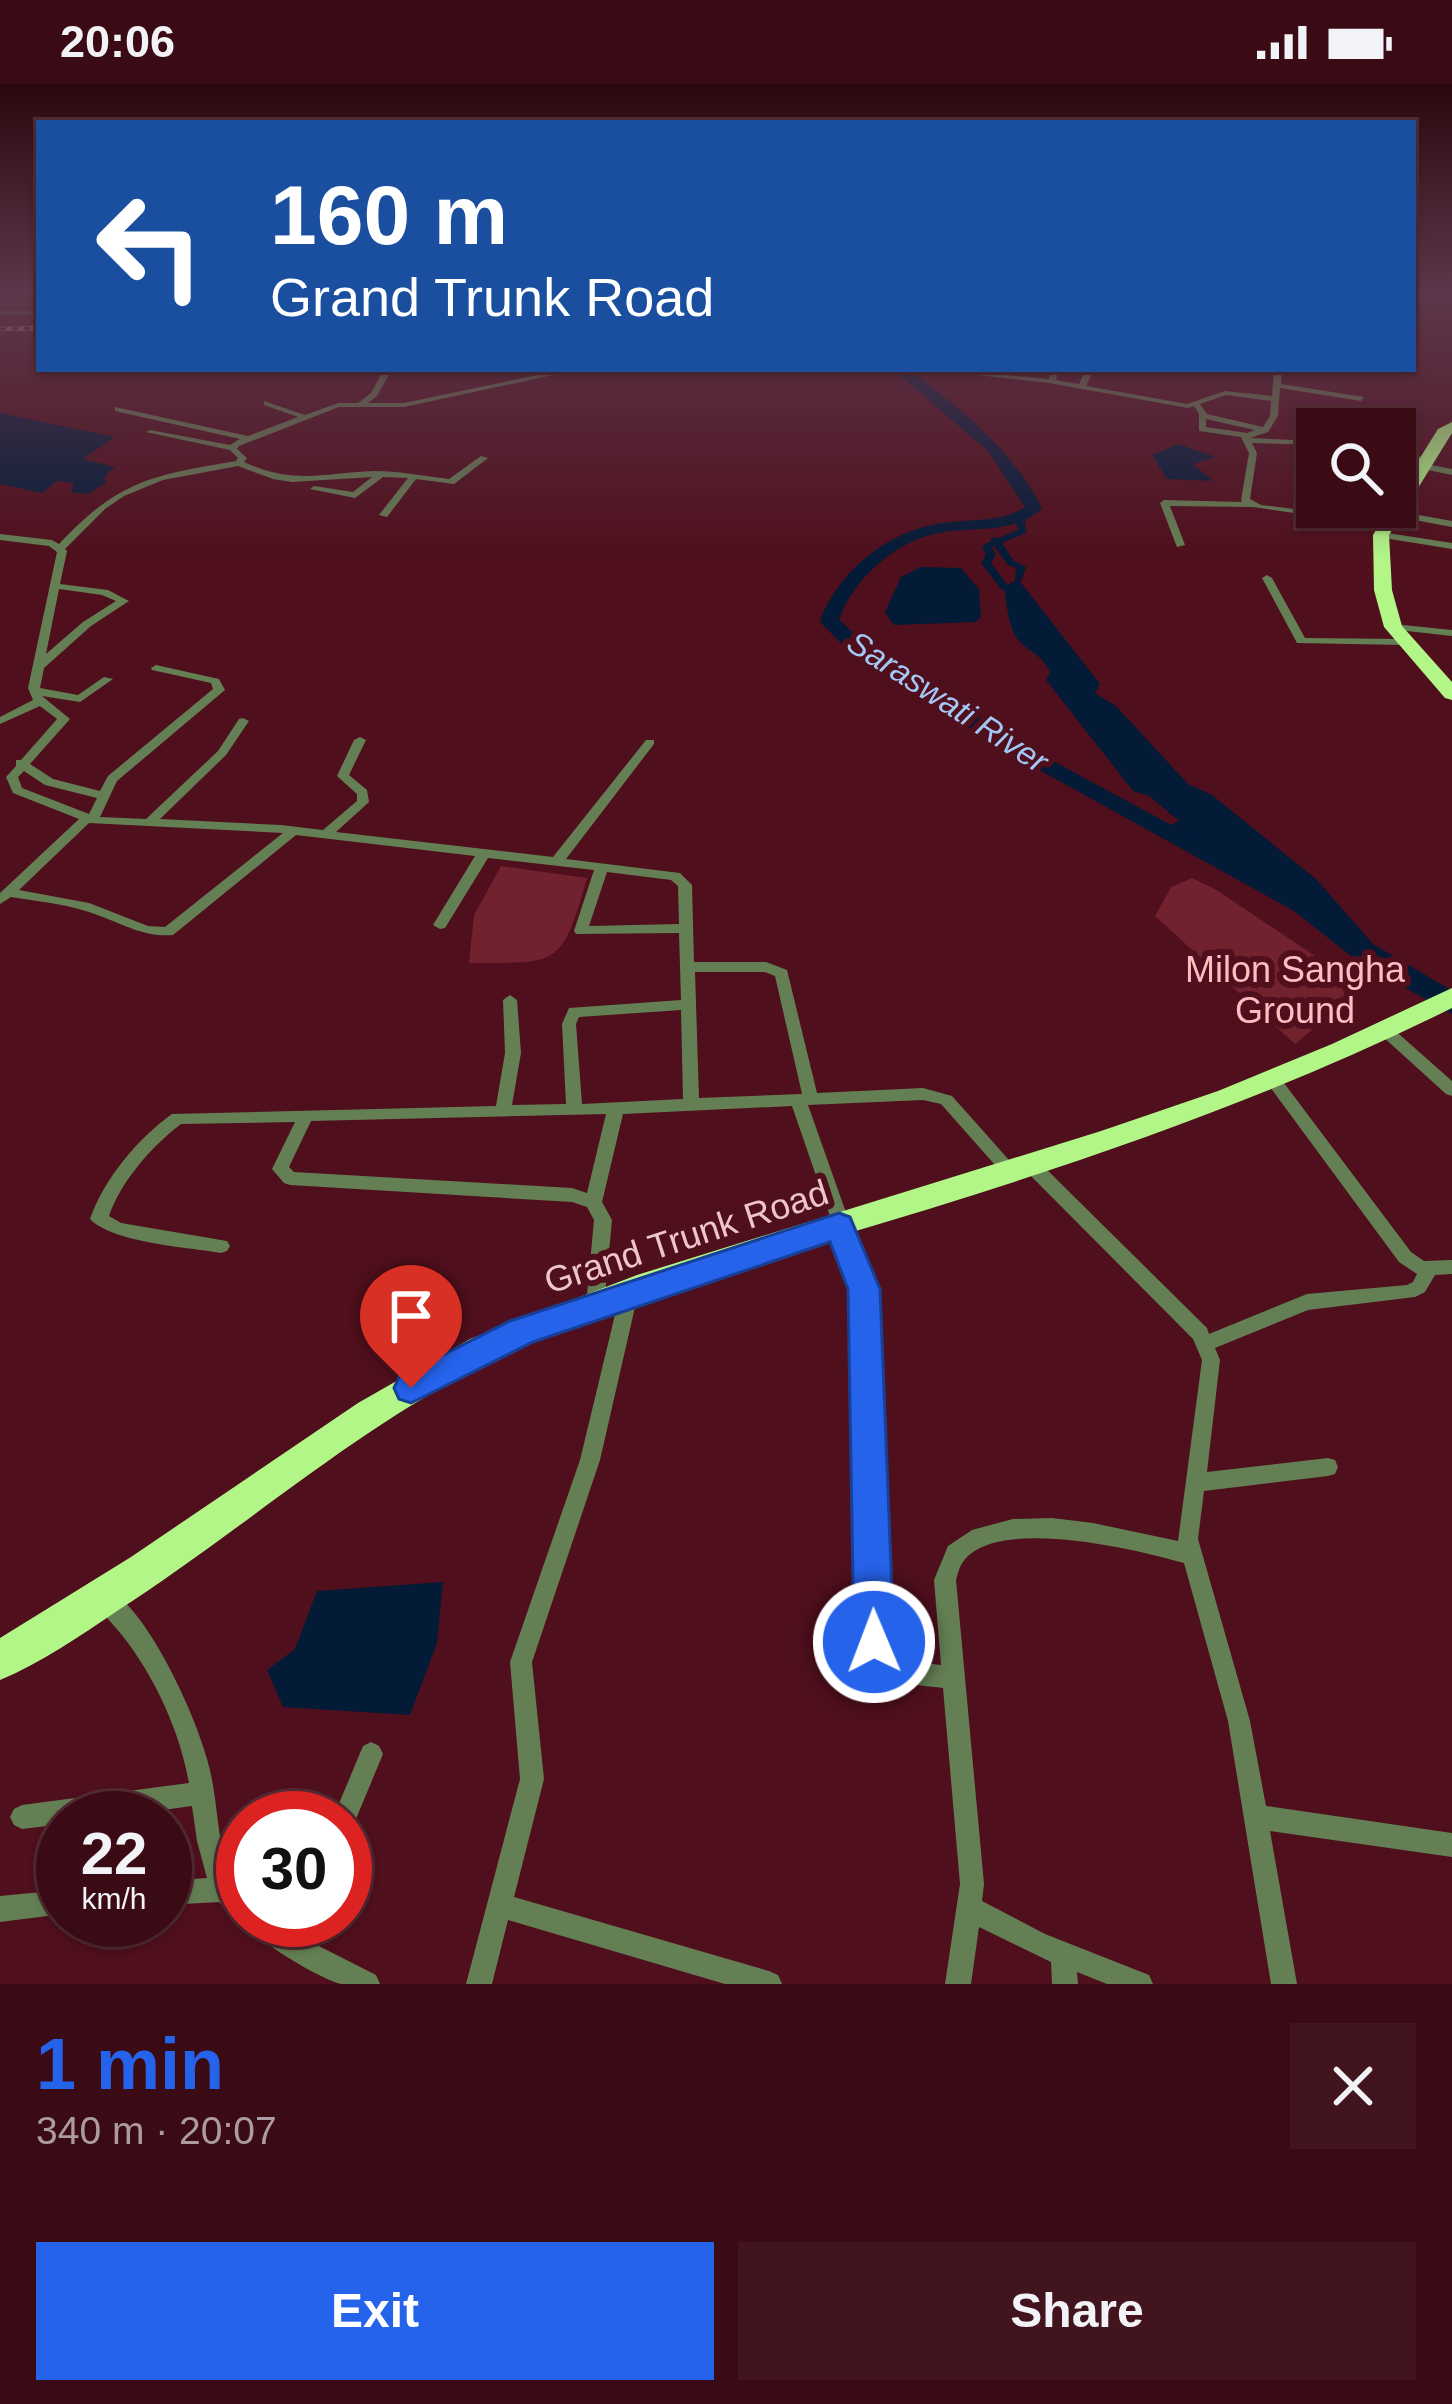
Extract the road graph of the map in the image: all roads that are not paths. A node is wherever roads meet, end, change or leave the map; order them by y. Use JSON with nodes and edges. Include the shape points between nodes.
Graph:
{"nodes":[{"id":1,"x":381,"y":382,"type":"edge"},
{"id":2,"x":519,"y":382,"type":"edge"},
{"id":3,"x":1054,"y":382,"type":"edge"},
{"id":4,"x":1084,"y":382,"type":"edge"},
{"id":5,"x":1279,"y":382,"type":"edge"},
{"id":6,"x":1082,"y":386,"type":"junction"},
{"id":7,"x":1280,"y":386,"type":"junction"},
{"id":8,"x":1276,"y":398,"type":"junction"},
{"id":9,"x":1361,"y":399,"type":"dead end"},
{"id":10,"x":267,"y":404,"type":"dead end"},
{"id":11,"x":360,"y":405,"type":"junction"},
{"id":12,"x":118,"y":409,"type":"dead end"},
{"id":13,"x":1200,"y":411,"type":"junction"},
{"id":14,"x":304,"y":417,"type":"junction"},
{"id":15,"x":1449,"y":426,"type":"edge"},
{"id":16,"x":1265,"y":430,"type":"junction"},
{"id":17,"x":150,"y":432,"type":"dead end"},
{"id":18,"x":1245,"y":438,"type":"junction"},
{"id":19,"x":249,"y":439,"type":"junction"},
{"id":20,"x":1296,"y":442,"type":"edge"},
{"id":21,"x":232,"y":448,"type":"junction"},
{"id":22,"x":484,"y":458,"type":"dead end"},
{"id":23,"x":1416,"y":461,"type":"edge"},
{"id":24,"x":238,"y":463,"type":"junction"},
{"id":25,"x":1423,"y":463,"type":"junction"},
{"id":26,"x":1452,"y":472,"type":"edge"},
{"id":27,"x":381,"y":474,"type":"junction"},
{"id":28,"x":1416,"y":474,"type":"edge"},
{"id":29,"x":413,"y":477,"type":"junction"},
{"id":30,"x":290,"y":492,"type":"dead end"},
{"id":31,"x":1251,"y":505,"type":"junction"},
{"id":32,"x":1296,"y":511,"type":"edge"},
{"id":33,"x":384,"y":515,"type":"dead end"},
{"id":34,"x":1416,"y":524,"type":"edge"},
{"id":35,"x":1452,"y":524,"type":"edge"},
{"id":36,"x":1385,"y":528,"type":"edge"},
{"id":37,"x":1397,"y":528,"type":"edge"},
{"id":38,"x":0,"y":537,"type":"edge"},
{"id":39,"x":1180,"y":545,"type":"dead end"},
{"id":40,"x":1452,"y":546,"type":"edge"},
{"id":41,"x":61,"y":547,"type":"junction"},
{"id":42,"x":1268,"y":578,"type":"dead end"},
{"id":43,"x":56,"y":586,"type":"junction"},
{"id":44,"x":1452,"y":633,"type":"edge"},
{"id":45,"x":1398,"y":634,"type":"junction"},
{"id":46,"x":38,"y":668,"type":"junction"},
{"id":47,"x":156,"y":668,"type":"dead end"},
{"id":48,"x":108,"y":679,"type":"dead end"},
{"id":49,"x":1452,"y":694,"type":"edge"},
{"id":50,"x":38,"y":697,"type":"junction"},
{"id":51,"x":0,"y":721,"type":"edge"},
{"id":52,"x":243,"y":721,"type":"dead end"},
{"id":53,"x":359,"y":740,"type":"dead end"},
{"id":54,"x":650,"y":742,"type":"dead end"},
{"id":55,"x":20,"y":763,"type":"junction"},
{"id":56,"x":104,"y":796,"type":"junction"},
{"id":57,"x":89,"y":820,"type":"junction"},
{"id":58,"x":148,"y":824,"type":"junction"},
{"id":59,"x":293,"y":831,"type":"junction"},
{"id":60,"x":325,"y":835,"type":"junction"},
{"id":61,"x":482,"y":856,"type":"junction"},
{"id":62,"x":556,"y":863,"type":"junction"},
{"id":63,"x":602,"y":867,"type":"junction"},
{"id":64,"x":4,"y":896,"type":"edge"},
{"id":65,"x":440,"y":925,"type":"dead end"},
{"id":66,"x":687,"y":928,"type":"junction"},
{"id":67,"x":690,"y":967,"type":"junction"},
{"id":68,"x":1452,"y":997,"type":"edge"},
{"id":69,"x":510,"y":1000,"type":"dead end"},
{"id":70,"x":689,"y":1004,"type":"junction"},
{"id":71,"x":1398,"y":1026,"type":"junction"},
{"id":72,"x":1275,"y":1083,"type":"junction"},
{"id":73,"x":1452,"y":1090,"type":"edge"},
{"id":74,"x":805,"y":1100,"type":"junction"},
{"id":75,"x":692,"y":1105,"type":"junction"},
{"id":76,"x":616,"y":1108,"type":"junction"},
{"id":77,"x":574,"y":1110,"type":"junction"},
{"id":78,"x":503,"y":1112,"type":"junction"},
{"id":79,"x":306,"y":1115,"type":"junction"},
{"id":80,"x":1018,"y":1165,"type":"junction"},
{"id":81,"x":593,"y":1202,"type":"junction"},
{"id":82,"x":839,"y":1226,"type":"junction"},
{"id":83,"x":221,"y":1246,"type":"dead end"},
{"id":84,"x":1452,"y":1267,"type":"edge"},
{"id":85,"x":1429,"y":1270,"type":"junction"},
{"id":86,"x":629,"y":1294,"type":"junction"},
{"id":87,"x":596,"y":1306,"type":"junction"},
{"id":88,"x":1205,"y":1344,"type":"junction"},
{"id":89,"x":1328,"y":1468,"type":"dead end"},
{"id":90,"x":1194,"y":1483,"type":"junction"},
{"id":91,"x":1193,"y":1555,"type":"junction"},
{"id":92,"x":104,"y":1597,"type":"junction"},
{"id":93,"x":0,"y":1660,"type":"edge"},
{"id":94,"x":953,"y":1678,"type":"junction"},
{"id":95,"x":371,"y":1754,"type":"dead end"},
{"id":96,"x":356,"y":1791,"type":"edge"},
{"id":97,"x":204,"y":1793,"type":"junction"},
{"id":98,"x":22,"y":1817,"type":"dead end"},
{"id":99,"x":1258,"y":1817,"type":"junction"},
{"id":100,"x":1452,"y":1844,"type":"edge"},
{"id":101,"x":216,"y":1851,"type":"edge"},
{"id":102,"x":36,"y":1905,"type":"edge"},
{"id":103,"x":500,"y":1905,"type":"junction"},
{"id":104,"x":0,"y":1909,"type":"edge"},
{"id":105,"x":971,"y":1909,"type":"junction"},
{"id":106,"x":294,"y":1947,"type":"edge"},
{"id":107,"x":1064,"y":1954,"type":"junction"},
{"id":108,"x":367,"y":1984,"type":"edge"},
{"id":109,"x":479,"y":1984,"type":"edge"},
{"id":110,"x":769,"y":1984,"type":"edge"},
{"id":111,"x":958,"y":1984,"type":"edge"},
{"id":112,"x":1065,"y":1984,"type":"edge"},
{"id":113,"x":1140,"y":1984,"type":"edge"},
{"id":114,"x":1284,"y":1984,"type":"edge"}],
"edges":[{"from":1,"to":11,"type":"street"},
{"from":2,"to":11,"type":"street","via":[[415,404]]},
{"from":3,"to":6,"type":"street"},
{"from":4,"to":6,"type":"street"},
{"from":5,"to":7,"type":"street"},
{"from":6,"to":13,"type":"street"},
{"from":7,"to":8,"type":"street"},
{"from":7,"to":9,"type":"street"},
{"from":8,"to":13,"type":"street","via":[[1222,393]]},
{"from":8,"to":16,"type":"street"},
{"from":10,"to":14,"type":"street"},
{"from":11,"to":14,"type":"street"},
{"from":12,"to":19,"type":"street"},
{"from":13,"to":16,"type":"street"},
{"from":13,"to":18,"type":"street","via":[[1202,429]]},
{"from":14,"to":19,"type":"street"},
{"from":15,"to":25,"type":"highway"},
{"from":16,"to":18,"type":"street"},
{"from":17,"to":21,"type":"street"},
{"from":18,"to":20,"type":"street"},
{"from":18,"to":31,"type":"street","via":[[1253,453],[1245,488]]},
{"from":19,"to":21,"type":"street"},
{"from":21,"to":24,"type":"street","via":[[243,458]]},
{"from":22,"to":29,"type":"street","via":[[458,481]]},
{"from":23,"to":25,"type":"street"},
{"from":24,"to":27,"type":"street","via":[[302,484]]},
{"from":24,"to":41,"type":"street","via":[[178,470],[107,499]]},
{"from":25,"to":26,"type":"street"},
{"from":25,"to":28,"type":"highway"},
{"from":27,"to":29,"type":"street"},
{"from":27,"to":30,"type":"street","via":[[356,495]]},
{"from":29,"to":33,"type":"street"},
{"from":31,"to":32,"type":"street"},
{"from":31,"to":39,"type":"street","via":[[1164,503]]},
{"from":34,"to":35,"type":"street"},
{"from":36,"to":45,"type":"highway","via":[[1383,590]]},
{"from":37,"to":40,"type":"street"},
{"from":38,"to":41,"type":"street"},
{"from":41,"to":43,"type":"street"},
{"from":42,"to":45,"type":"street","via":[[1298,640]]},
{"from":43,"to":46,"type":"street"},
{"from":43,"to":46,"type":"street","via":[[124,601]]},
{"from":44,"to":45,"type":"street"},
{"from":45,"to":49,"type":"highway"},
{"from":46,"to":50,"type":"street"},
{"from":47,"to":56,"type":"street","via":[[220,687],[118,773]]},
{"from":48,"to":50,"type":"street","via":[[80,699]]},
{"from":50,"to":51,"type":"street"},
{"from":50,"to":55,"type":"street","via":[[64,719]]},
{"from":52,"to":58,"type":"street","via":[[222,753]]},
{"from":53,"to":60,"type":"street","via":[[343,776],[363,802]]},
{"from":54,"to":62,"type":"street"},
{"from":55,"to":56,"type":"street","via":[[49,782]]},
{"from":55,"to":57,"type":"street","via":[[16,790]]},
{"from":56,"to":57,"type":"street"},
{"from":57,"to":58,"type":"street"},
{"from":57,"to":64,"type":"street"},
{"from":58,"to":59,"type":"street"},
{"from":59,"to":60,"type":"street"},
{"from":59,"to":64,"type":"street","via":[[168,932],[88,907]]},
{"from":60,"to":61,"type":"street"},
{"from":61,"to":62,"type":"street"},
{"from":61,"to":65,"type":"street"},
{"from":62,"to":63,"type":"street"},
{"from":63,"to":66,"type":"street","via":[[682,880]]},
{"from":63,"to":66,"type":"street","via":[[581,931]]},
{"from":66,"to":67,"type":"street"},
{"from":67,"to":70,"type":"street"},
{"from":67,"to":74,"type":"street","via":[[782,973]]},
{"from":68,"to":71,"type":"highway","name":"Grand Trunk Road"},
{"from":69,"to":78,"type":"street"},
{"from":70,"to":75,"type":"street"},
{"from":70,"to":77,"type":"street","via":[[574,1012]]},
{"from":71,"to":72,"type":"highway","name":"Grand Trunk Road"},
{"from":71,"to":73,"type":"street"},
{"from":72,"to":80,"type":"highway","name":"Grand Trunk Road"},
{"from":72,"to":85,"type":"street","via":[[1405,1257]]},
{"from":74,"to":75,"type":"street"},
{"from":74,"to":80,"type":"street","via":[[946,1100]]},
{"from":74,"to":82,"type":"street"},
{"from":75,"to":76,"type":"street"},
{"from":76,"to":77,"type":"street"},
{"from":76,"to":81,"type":"street"},
{"from":77,"to":78,"type":"street"},
{"from":78,"to":79,"type":"street"},
{"from":79,"to":81,"type":"street","via":[[280,1169],[290,1178]]},
{"from":79,"to":83,"type":"street","via":[[178,1118],[100,1210],[103,1226]]},
{"from":80,"to":82,"type":"highway","name":"Grand Trunk Road"},
{"from":80,"to":88,"type":"street"},
{"from":81,"to":87,"type":"street","via":[[603,1220]]},
{"from":82,"to":86,"type":"highway","name":"Grand Trunk Road"},
{"from":82,"to":94,"type":"street","via":[[864,1289],[876,1656],[894,1671]]},
{"from":84,"to":85,"type":"street"},
{"from":85,"to":88,"type":"street","via":[[1409,1292],[1306,1302]]},
{"from":86,"to":87,"type":"highway","name":"Grand Trunk Road"},
{"from":86,"to":103,"type":"street","via":[[590,1460],[520,1662],[533,1761]]},
{"from":87,"to":92,"type":"highway","name":"Grand Trunk Road","via":[[468,1355],[411,1388]]},
{"from":88,"to":90,"type":"street","via":[[1211,1378]]},
{"from":89,"to":90,"type":"street"},
{"from":90,"to":91,"type":"street"},
{"from":91,"to":94,"type":"street","via":[[1094,1529],[992,1533],[961,1544],[945,1580]]},
{"from":91,"to":99,"type":"street"},
{"from":92,"to":93,"type":"highway","name":"Grand Trunk Road"},
{"from":92,"to":97,"type":"street","via":[[172,1694]]},
{"from":94,"to":105,"type":"street"},
{"from":95,"to":96,"type":"street"},
{"from":97,"to":98,"type":"street"},
{"from":97,"to":101,"type":"street"},
{"from":99,"to":100,"type":"street"},
{"from":99,"to":114,"type":"street"},
{"from":102,"to":104,"type":"street"},
{"from":103,"to":109,"type":"street"},
{"from":103,"to":110,"type":"street"},
{"from":105,"to":107,"type":"street"},
{"from":105,"to":111,"type":"street"},
{"from":106,"to":108,"type":"street"},
{"from":107,"to":112,"type":"street"},
{"from":107,"to":113,"type":"street"}]}
